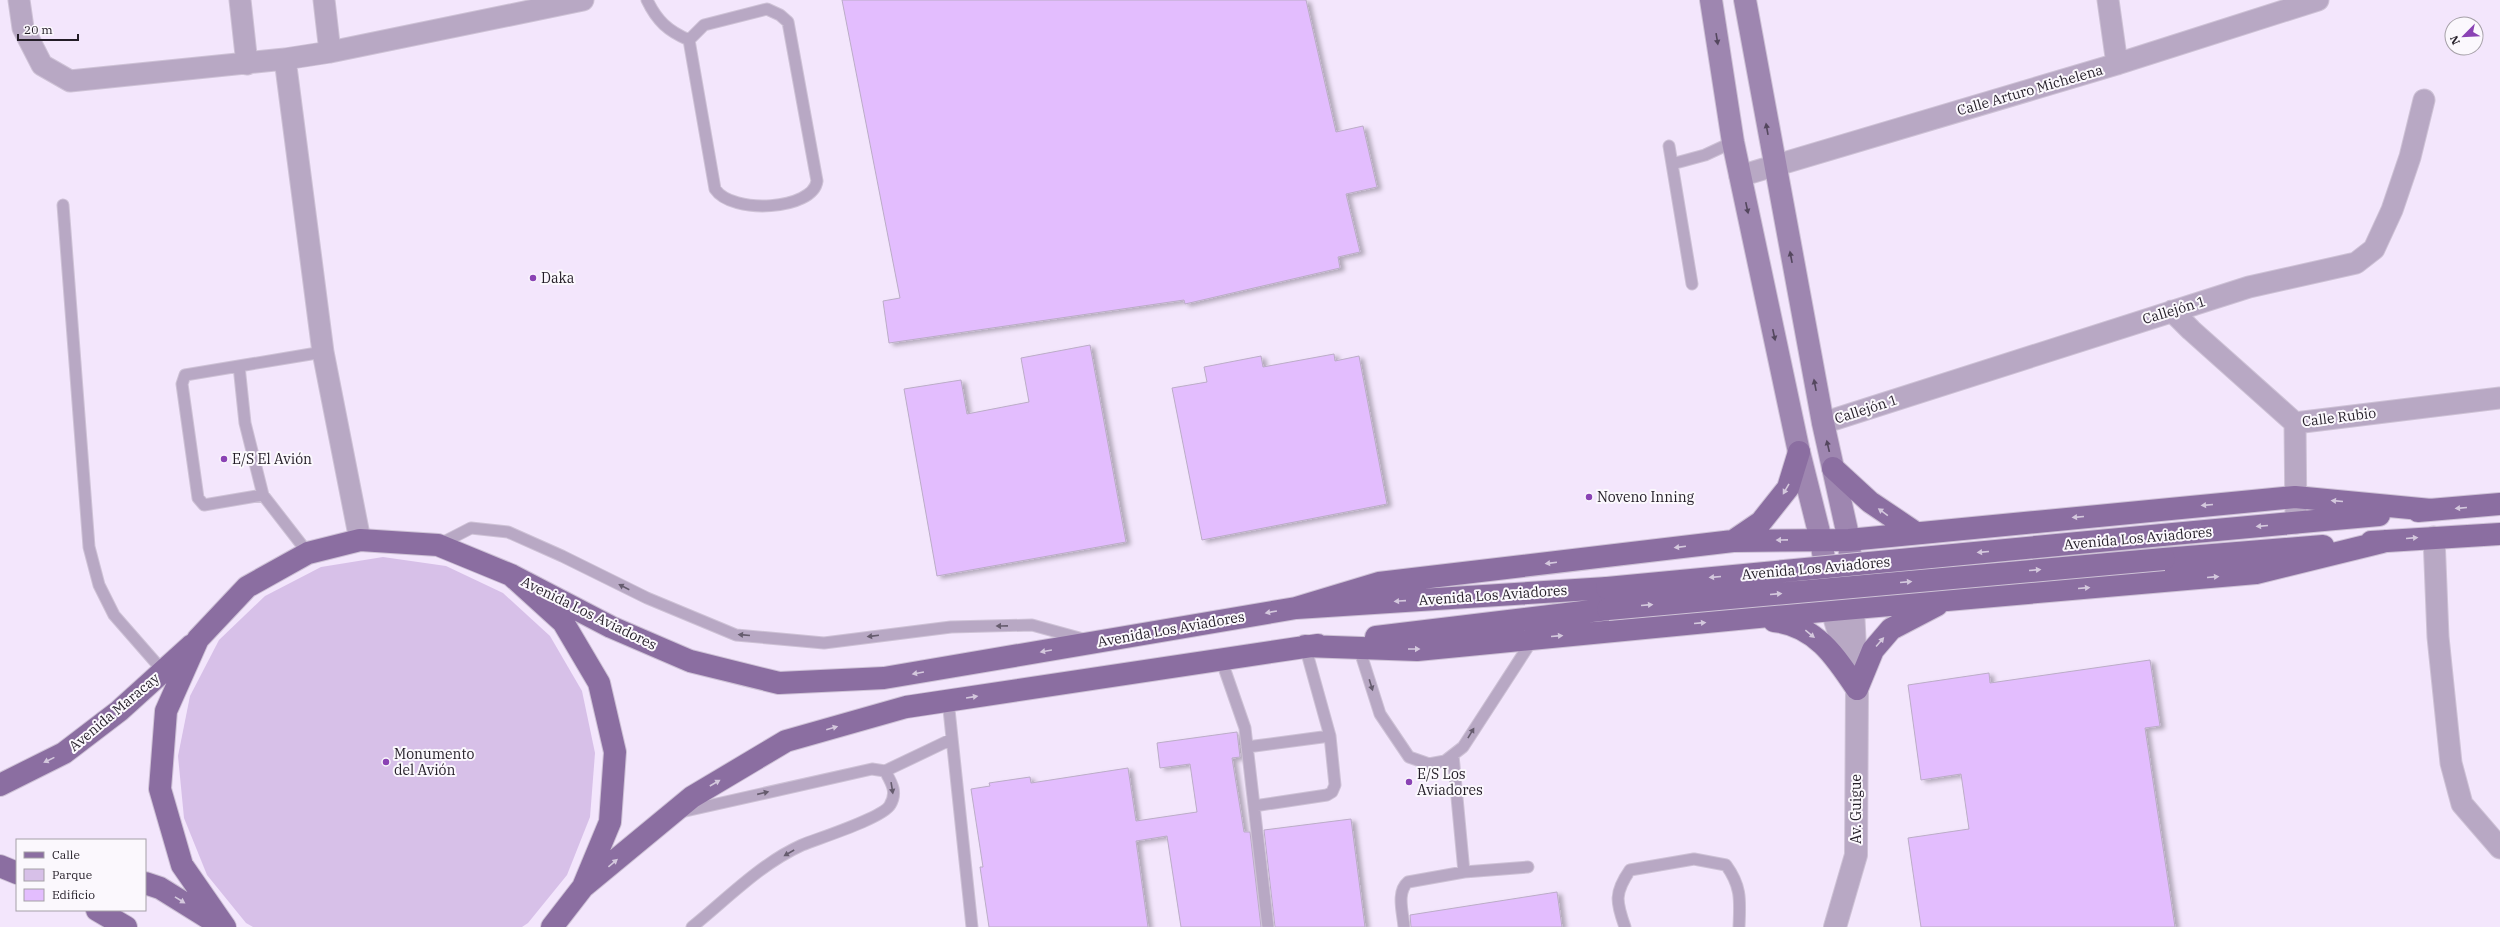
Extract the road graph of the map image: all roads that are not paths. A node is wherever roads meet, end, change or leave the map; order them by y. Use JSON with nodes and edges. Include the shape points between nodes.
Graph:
{"nodes":[{"id":1,"x":19,"y":0,"type":"edge"},
{"id":2,"x":240,"y":0,"type":"edge"},
{"id":3,"x":324,"y":0,"type":"edge"},
{"id":4,"x":647,"y":0,"type":"edge"},
{"id":5,"x":1711,"y":0,"type":"edge"},
{"id":6,"x":1745,"y":0,"type":"edge"},
{"id":7,"x":2108,"y":0,"type":"edge"},
{"id":8,"x":2318,"y":0,"type":"edge"},
{"id":9,"x":571,"y":1,"type":"edge"},
{"id":10,"x":766,"y":5,"type":"edge"},
{"id":11,"x":689,"y":40,"type":"junction"},
{"id":12,"x":330,"y":52,"type":"junction"},
{"id":13,"x":285,"y":59,"type":"junction"},
{"id":14,"x":247,"y":64,"type":"junction"},
{"id":15,"x":2117,"y":64,"type":"junction"},
{"id":16,"x":2424,"y":100,"type":"dead end"},
{"id":17,"x":1733,"y":142,"type":"junction"},
{"id":18,"x":1669,"y":146,"type":"dead end"},
{"id":19,"x":1672,"y":164,"type":"junction"},
{"id":20,"x":1774,"y":165,"type":"junction"},
{"id":21,"x":1740,"y":176,"type":"junction"},
{"id":22,"x":63,"y":205,"type":"dead end"},
{"id":23,"x":1692,"y":284,"type":"dead end"},
{"id":24,"x":2172,"y":310,"type":"junction"},
{"id":25,"x":323,"y":352,"type":"junction"},
{"id":26,"x":239,"y":366,"type":"junction"},
{"id":27,"x":2500,"y":398,"type":"edge"},
{"id":28,"x":1823,"y":423,"type":"junction"},
{"id":29,"x":2295,"y":423,"type":"junction"},
{"id":30,"x":1799,"y":452,"type":"junction"},
{"id":31,"x":1833,"y":468,"type":"junction"},
{"id":32,"x":263,"y":495,"type":"junction"},
{"id":33,"x":2295,"y":497,"type":"junction"},
{"id":34,"x":2500,"y":504,"type":"edge"},
{"id":35,"x":2432,"y":510,"type":"junction"},
{"id":36,"x":2296,"y":523,"type":"junction"},
{"id":37,"x":1916,"y":533,"type":"junction"},
{"id":38,"x":2500,"y":534,"type":"edge"},
{"id":39,"x":2434,"y":537,"type":"junction"},
{"id":40,"x":360,"y":540,"type":"junction"},
{"id":41,"x":1821,"y":540,"type":"junction"},
{"id":42,"x":1849,"y":540,"type":"junction"},
{"id":43,"x":2386,"y":540,"type":"junction"},
{"id":44,"x":1733,"y":541,"type":"junction"},
{"id":45,"x":438,"y":545,"type":"junction"},
{"id":46,"x":308,"y":553,"type":"junction"},
{"id":47,"x":510,"y":575,"type":"junction"},
{"id":48,"x":1607,"y":598,"type":"junction"},
{"id":49,"x":1947,"y":599,"type":"junction"},
{"id":50,"x":1296,"y":608,"type":"junction"},
{"id":51,"x":1843,"y":609,"type":"junction"},
{"id":52,"x":1747,"y":618,"type":"junction"},
{"id":53,"x":1533,"y":638,"type":"junction"},
{"id":54,"x":198,"y":639,"type":"junction"},
{"id":55,"x":1095,"y":642,"type":"junction"},
{"id":56,"x":1305,"y":646,"type":"junction"},
{"id":57,"x":1359,"y":648,"type":"junction"},
{"id":58,"x":1221,"y":659,"type":"junction"},
{"id":59,"x":163,"y":671,"type":"junction"},
{"id":60,"x":1857,"y":689,"type":"junction"},
{"id":61,"x":948,"y":700,"type":"junction"},
{"id":62,"x":1330,"y":736,"type":"junction"},
{"id":63,"x":952,"y":739,"type":"junction"},
{"id":64,"x":1247,"y":748,"type":"junction"},
{"id":65,"x":1453,"y":755,"type":"junction"},
{"id":66,"x":884,"y":771,"type":"junction"},
{"id":67,"x":0,"y":784,"type":"edge"},
{"id":68,"x":1254,"y":806,"type":"junction"},
{"id":69,"x":671,"y":814,"type":"junction"},
{"id":70,"x":2500,"y":848,"type":"edge"},
{"id":71,"x":0,"y":858,"type":"edge"},
{"id":72,"x":16,"y":859,"type":"edge"},
{"id":73,"x":0,"y":866,"type":"edge"},
{"id":74,"x":1528,"y":867,"type":"dead end"},
{"id":75,"x":1464,"y":872,"type":"junction"},
{"id":76,"x":16,"y":873,"type":"edge"},
{"id":77,"x":146,"y":883,"type":"edge"},
{"id":78,"x":583,"y":888,"type":"junction"},
{"id":79,"x":99,"y":911,"type":"edge"},
{"id":80,"x":126,"y":927,"type":"edge"},
{"id":81,"x":224,"y":927,"type":"edge"},
{"id":82,"x":553,"y":927,"type":"edge"},
{"id":83,"x":692,"y":927,"type":"edge"},
{"id":84,"x":972,"y":927,"type":"edge"},
{"id":85,"x":1268,"y":927,"type":"edge"},
{"id":86,"x":1404,"y":927,"type":"edge"},
{"id":87,"x":1625,"y":927,"type":"edge"},
{"id":88,"x":1739,"y":927,"type":"edge"},
{"id":89,"x":1835,"y":927,"type":"edge"}],
"edges":[{"from":1,"to":14,"type":"street","via":[[23,28],[42,65],[70,81]]},
{"from":2,"to":14,"type":"street"},
{"from":3,"to":12,"type":"street"},
{"from":4,"to":11,"type":"lane","via":[[655,17],[670,32]]},
{"from":5,"to":17,"type":"main road","one_way":true},
{"from":20,"to":6,"type":"main road","one_way":true},
{"from":7,"to":15,"type":"street"},
{"from":8,"to":15,"type":"street","name":"Calle Arturo Michelena"},
{"from":9,"to":12,"type":"street"},
{"from":10,"to":11,"type":"lane","via":[[704,25]]},
{"from":10,"to":11,"type":"lane","via":[[788,22],[817,181],[816,188],[809,196],[765,208],[730,202],[720,196],[715,189]]},
{"from":12,"to":13,"type":"street"},
{"from":13,"to":14,"type":"street"},
{"from":13,"to":25,"type":"street"},
{"from":15,"to":20,"type":"street","name":"Calle Arturo Michelena"},
{"from":16,"to":24,"type":"street","name":"Callejón 1","via":[[2410,157],[2374,249],[2356,263],[2249,287]]},
{"from":17,"to":19,"type":"lane","via":[[1705,155]]},
{"from":17,"to":21,"type":"main road"},
{"from":18,"to":19,"type":"lane"},
{"from":19,"to":23,"type":"lane"},
{"from":20,"to":21,"type":"street","name":"Calle Arturo Michelena"},
{"from":28,"to":20,"type":"main road","one_way":true},
{"from":21,"to":30,"type":"main road","one_way":true},
{"from":22,"to":59,"type":"lane","via":[[89,547],[98,585],[114,615]]},
{"from":24,"to":28,"type":"street","name":"Callejón 1"},
{"from":24,"to":29,"type":"street","name":"Calle Rubio"},
{"from":25,"to":26,"type":"lane"},
{"from":25,"to":40,"type":"street"},
{"from":26,"to":32,"type":"lane","via":[[245,423]]},
{"from":26,"to":32,"type":"lane","via":[[185,375],[182,384],[198,498],[204,505]]},
{"from":27,"to":29,"type":"street","name":"Calle Rubio"},
{"from":31,"to":28,"type":"main road","one_way":true},
{"from":29,"to":33,"type":"street"},
{"from":30,"to":41,"type":"main road"},
{"from":30,"to":44,"type":"main road","one_way":true,"via":[[1788,488],[1762,522]]},
{"from":37,"to":31,"type":"main road","one_way":true,"via":[[1870,502]]},
{"from":31,"to":42,"type":"main road"},
{"from":32,"to":46,"type":"lane"},
{"from":35,"to":33,"type":"main road","one_way":true},
{"from":33,"to":36,"type":"street"},
{"from":33,"to":37,"type":"main road","one_way":true},
{"from":34,"to":35,"type":"main road","name":"Avenida Los Aviadores","one_way":true},
{"from":35,"to":36,"type":"main road","name":"Avenida Los Aviadores"},
{"from":36,"to":48,"type":"main road","name":"Avenida Los Aviadores","one_way":true,"bridge":true,"via":[[2162,535]]},
{"from":37,"to":42,"type":"main road"},
{"from":38,"to":39,"type":"main road","name":"Avenida Los Aviadores"},
{"from":43,"to":39,"type":"main road","name":"Avenida Los Aviadores","one_way":true},
{"from":39,"to":70,"type":"street","via":[[2438,637],[2451,763],[2462,804]]},
{"from":40,"to":45,"type":"main road","name":"Avenida Maracay"},
{"from":40,"to":46,"type":"main road","name":"Avenida Maracay"},
{"from":41,"to":42,"type":"main road"},
{"from":41,"to":44,"type":"main road","one_way":true},
{"from":41,"to":51,"type":"main road"},
{"from":42,"to":51,"type":"main road"},
{"from":48,"to":43,"type":"main road","name":"Avenida Los Aviadores","one_way":true,"bridge":true,"via":[[2164,559]]},
{"from":49,"to":43,"type":"main road","one_way":true,"via":[[2256,573]]},
{"from":44,"to":50,"type":"main road","one_way":true,"via":[[1380,583]]},
{"from":45,"to":47,"type":"main road","name":"Avenida Maracay"},
{"from":55,"to":45,"type":"lane","one_way":true,"via":[[1032,625],[951,627],[824,642],[736,635],[647,598],[508,532],[471,528]]},
{"from":46,"to":54,"type":"main road","name":"Avenida Maracay","via":[[247,587]]},
{"from":55,"to":47,"type":"main road","name":"Avenida Los Aviadores","one_way":true,"via":[[884,678],[779,683],[690,661],[611,627]]},
{"from":47,"to":78,"type":"main road","via":[[563,622],[599,683],[615,752],[610,822]]},
{"from":48,"to":50,"type":"main road","name":"Avenida Los Aviadores","one_way":true},
{"from":48,"to":56,"type":"main road","name":"Avenida Los Aviadores"},
{"from":49,"to":51,"type":"main road"},
{"from":60,"to":49,"type":"main road","one_way":true,"via":[[1873,650],[1892,629]]},
{"from":50,"to":55,"type":"main road","name":"Avenida Los Aviadores","one_way":true},
{"from":51,"to":52,"type":"main road"},
{"from":51,"to":60,"type":"street","name":"Av. Guigue"},
{"from":53,"to":52,"type":"main road","one_way":true},
{"from":52,"to":60,"type":"main road","one_way":true,"via":[[1787,622],[1806,630],[1835,654]]},
{"from":57,"to":53,"type":"main road","one_way":true,"via":[[1417,650]]},
{"from":65,"to":53,"type":"lane","one_way":true,"via":[[1463,747]]},
{"from":54,"to":59,"type":"main road","name":"Avenida Maracay"},
{"from":54,"to":81,"type":"main road","via":[[166,711],[160,789],[182,865]]},
{"from":56,"to":57,"type":"main road"},
{"from":56,"to":58,"type":"main road","name":"Avenida Los Aviadores"},
{"from":56,"to":62,"type":"lane"},
{"from":57,"to":65,"type":"lane","one_way":true,"via":[[1380,714],[1409,757],[1430,764],[1444,761]]},
{"from":61,"to":58,"type":"main road","name":"Avenida Los Aviadores","one_way":true},
{"from":58,"to":64,"type":"lane","via":[[1245,728]]},
{"from":59,"to":67,"type":"main road","name":"Avenida Maracay","one_way":true,"via":[[119,711],[64,753]]},
{"from":60,"to":89,"type":"street","name":"Av. Guigue","via":[[1856,855]]},
{"from":61,"to":63,"type":"lane"},
{"from":69,"to":61,"type":"main road","name":"Avenida Los Aviadores","one_way":true,"via":[[692,797],[786,742],[906,707]]},
{"from":62,"to":64,"type":"lane"},
{"from":62,"to":68,"type":"lane","via":[[1335,785],[1332,792],[1327,795]]},
{"from":63,"to":66,"type":"lane"},
{"from":63,"to":84,"type":"lane"},
{"from":64,"to":68,"type":"lane"},
{"from":65,"to":75,"type":"lane"},
{"from":69,"to":66,"type":"lane","one_way":true,"via":[[872,768]]},
{"from":66,"to":83,"type":"lane","one_way":true,"via":[[892,782],[894,792],[890,806],[875,816],[801,846],[761,869]]},
{"from":68,"to":85,"type":"lane"},
{"from":78,"to":69,"type":"main road","name":"Avenida Los Aviadores","one_way":true},
{"from":71,"to":72,"type":"main road"},
{"from":73,"to":76,"type":"main road"},
{"from":74,"to":75,"type":"lane"},
{"from":75,"to":86,"type":"lane","via":[[1408,882],[1403,886],[1401,894]]},
{"from":77,"to":81,"type":"main road","one_way":true,"via":[[160,888]]},
{"from":78,"to":82,"type":"main road"},
{"from":79,"to":80,"type":"main road"},
{"from":87,"to":88,"type":"lane","via":[[1616,904],[1620,884],[1630,870],[1694,859],[1726,865],[1736,878],[1740,894]]}]}
